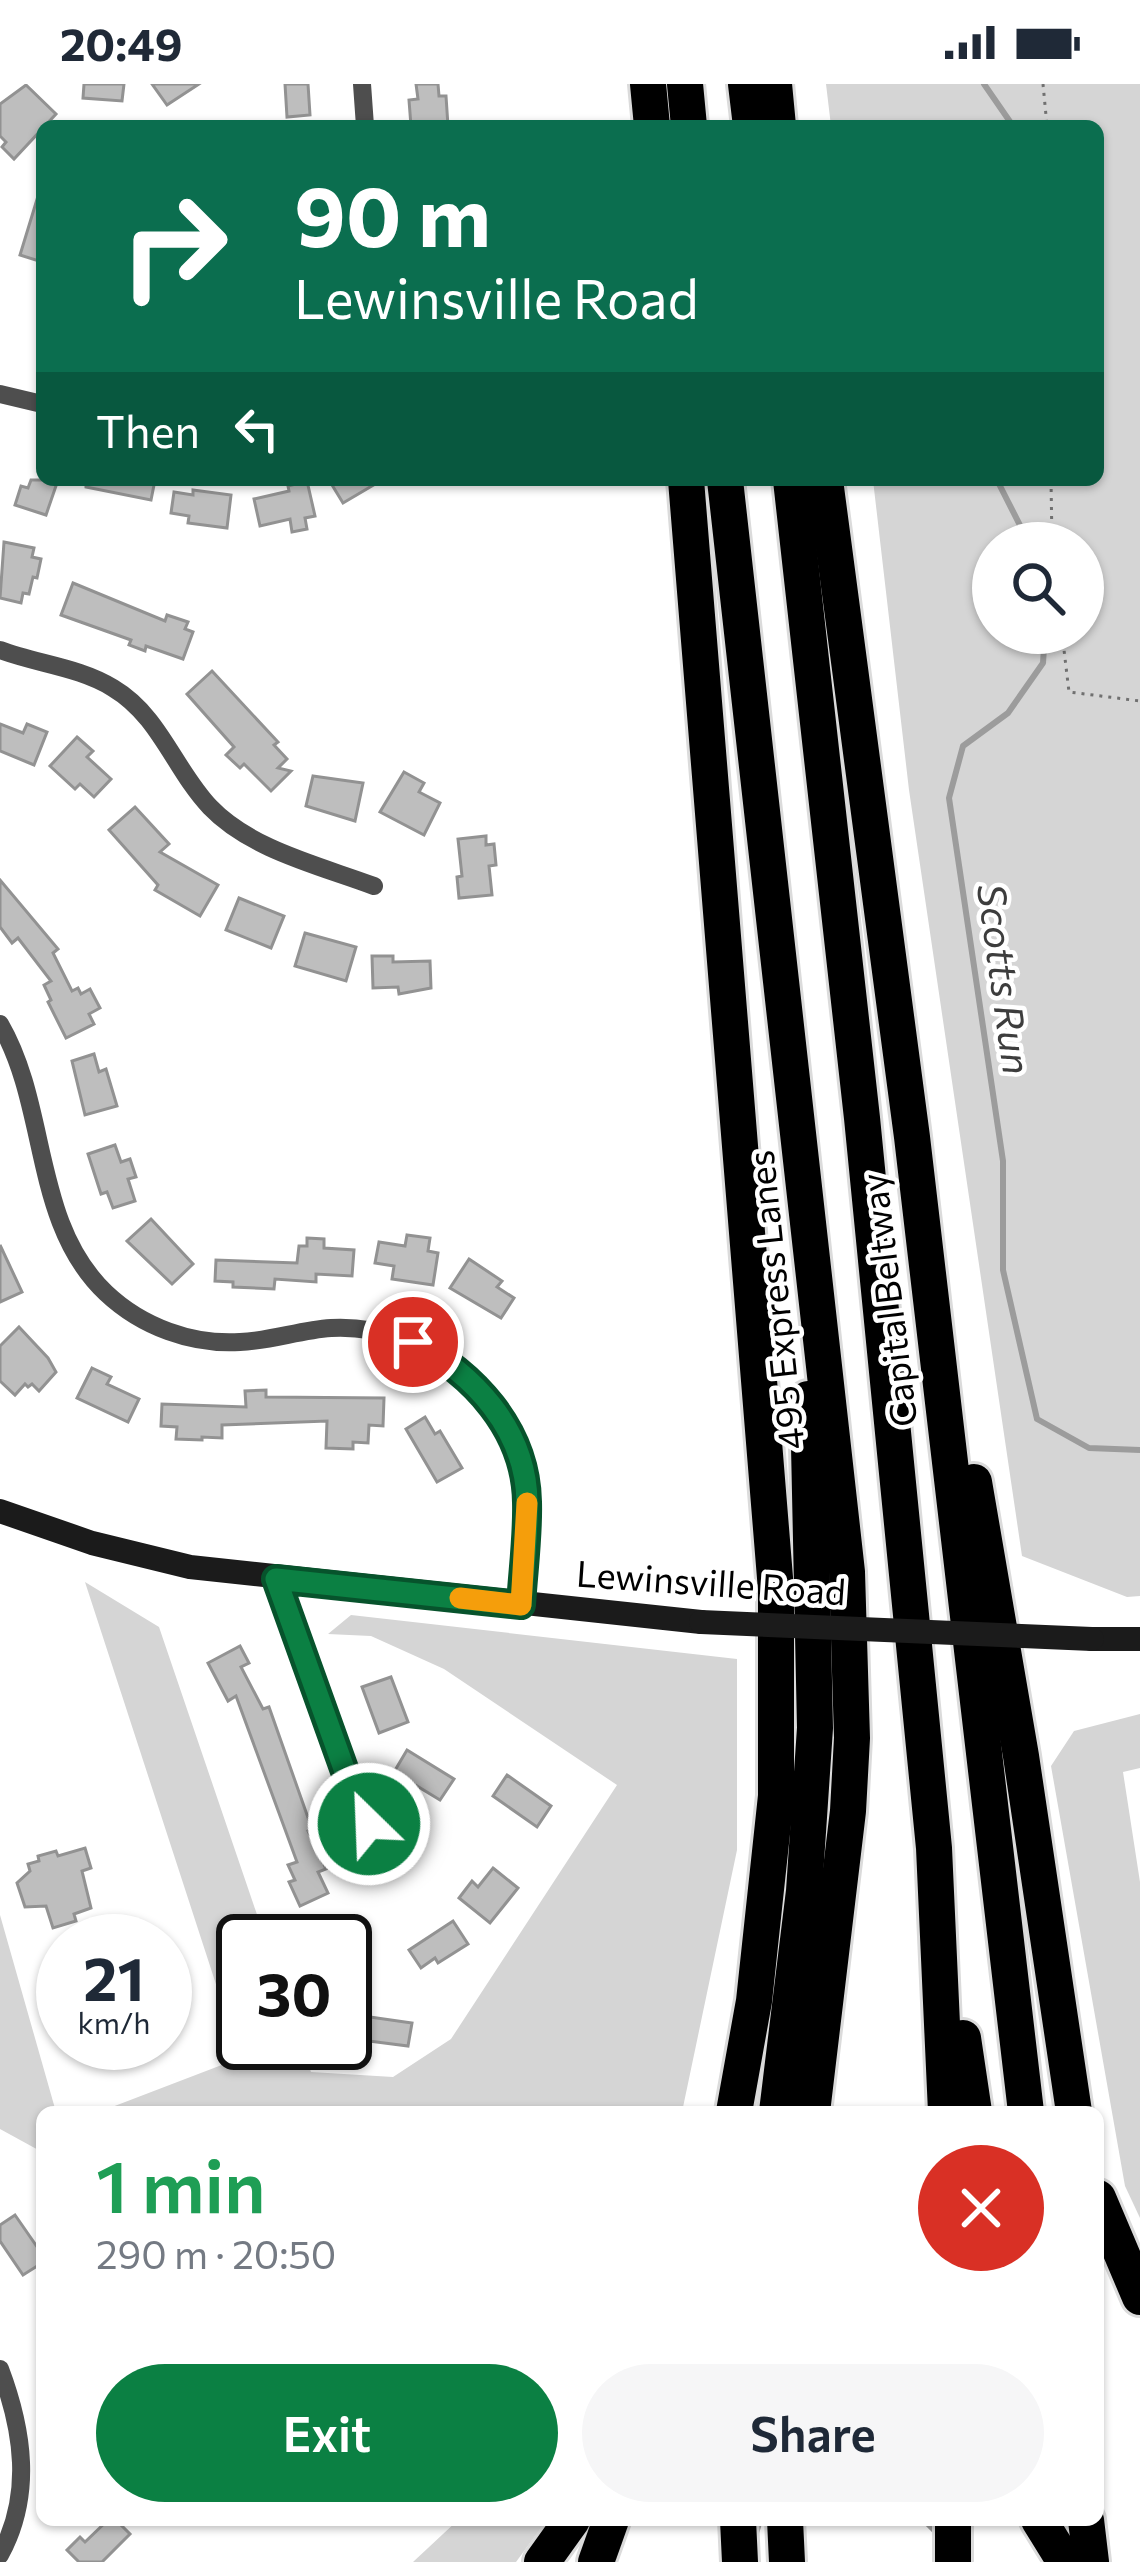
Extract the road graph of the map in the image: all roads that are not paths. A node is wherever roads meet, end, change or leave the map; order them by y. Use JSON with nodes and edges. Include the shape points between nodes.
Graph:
{"nodes":[{"id":1,"x":362,"y":84,"type":"edge"},
{"id":2,"x":647,"y":84,"type":"edge"},
{"id":3,"x":685,"y":84,"type":"edge"},
{"id":4,"x":746,"y":84,"type":"edge"},
{"id":5,"x":774,"y":84,"type":"edge"},
{"id":6,"x":365,"y":120,"type":"edge"},
{"id":7,"x":651,"y":120,"type":"edge"},
{"id":8,"x":688,"y":120,"type":"edge"},
{"id":9,"x":750,"y":120,"type":"edge"},
{"id":10,"x":777,"y":120,"type":"edge"},
{"id":11,"x":0,"y":394,"type":"edge"},
{"id":12,"x":36,"y":403,"type":"edge"},
{"id":13,"x":686,"y":486,"type":"edge"},
{"id":14,"x":726,"y":486,"type":"edge"},
{"id":15,"x":792,"y":486,"type":"edge"},
{"id":16,"x":826,"y":486,"type":"edge"},
{"id":17,"x":0,"y":650,"type":"edge"},
{"id":18,"x":374,"y":886,"type":"dead end"},
{"id":19,"x":0,"y":1024,"type":"edge"},
{"id":20,"x":913,"y":1137,"type":"junction"},
{"id":21,"x":802,"y":1162,"type":"junction"},
{"id":22,"x":0,"y":1511,"type":"edge"},
{"id":23,"x":276,"y":1579,"type":"junction"},
{"id":24,"x":521,"y":1605,"type":"junction"},
{"id":25,"x":1140,"y":1639,"type":"edge"},
{"id":26,"x":934,"y":1848,"type":"junction"},
{"id":27,"x":395,"y":1851,"type":"dead end"},
{"id":28,"x":735,"y":2106,"type":"edge"},
{"id":29,"x":778,"y":2106,"type":"edge"},
{"id":30,"x":813,"y":2106,"type":"edge"},
{"id":31,"x":946,"y":2106,"type":"edge"},
{"id":32,"x":973,"y":2106,"type":"edge"},
{"id":33,"x":1025,"y":2106,"type":"edge"},
{"id":34,"x":1073,"y":2106,"type":"edge"},
{"id":35,"x":1104,"y":2212,"type":"edge"},
{"id":36,"x":1140,"y":2297,"type":"edge"},
{"id":37,"x":0,"y":2369,"type":"edge"},
{"id":38,"x":32,"y":2469,"type":"edge"},
{"id":39,"x":568,"y":2526,"type":"edge"},
{"id":40,"x":608,"y":2526,"type":"edge"},
{"id":41,"x":738,"y":2526,"type":"edge"},
{"id":42,"x":785,"y":2526,"type":"edge"},
{"id":43,"x":952,"y":2526,"type":"edge"},
{"id":44,"x":1048,"y":2526,"type":"edge"},
{"id":45,"x":1083,"y":2548,"type":"edge"},
{"id":46,"x":0,"y":2555,"type":"edge"},
{"id":47,"x":542,"y":2562,"type":"edge"},
{"id":48,"x":596,"y":2562,"type":"edge"},
{"id":49,"x":740,"y":2562,"type":"edge"},
{"id":50,"x":787,"y":2562,"type":"edge"},
{"id":51,"x":953,"y":2562,"type":"edge"}],
"edges":[{"from":1,"to":6,"type":"street"},
{"from":2,"to":7,"type":"highway"},
{"from":3,"to":8,"type":"highway"},
{"from":4,"to":9,"type":"highway"},
{"from":5,"to":10,"type":"highway"},
{"from":11,"to":12,"type":"street"},
{"from":13,"to":28,"type":"highway","via":[[776,1590],[774,1817]]},
{"from":14,"to":21,"type":"highway","name":"495 Express Lanes"},
{"from":15,"to":26,"type":"highway"},
{"from":16,"to":20,"type":"highway","name":"Capital Beltway"},
{"from":17,"to":18,"type":"street","via":[[111,686],[153,723],[229,824]]},
{"from":19,"to":24,"type":"street","via":[[22,1071],[61,1225],[87,1273],[131,1313],[214,1342],[332,1328],[388,1334],[439,1356],[483,1394],[514,1444],[527,1498]]},
{"from":20,"to":33,"type":"highway","name":"Capital Beltway"},
{"from":20,"to":34,"type":"highway","via":[[1002,1636]]},
{"from":21,"to":29,"type":"highway","via":[[814,1728]]},
{"from":21,"to":30,"type":"highway","name":"495 Express Lanes","via":[[851,1662],[846,1831]]},
{"from":22,"to":23,"type":"main road","name":"Lewinsville Road","via":[[147,1558]]},
{"from":23,"to":24,"type":"main road","name":"Lewinsville Road"},
{"from":23,"to":27,"type":"street","via":[[356,1802]]},
{"from":24,"to":25,"type":"main road","name":"Lewinsville Road","bridge":true,"via":[[700,1622]]},
{"from":26,"to":31,"type":"highway"},
{"from":26,"to":32,"type":"highway"},
{"from":35,"to":36,"type":"highway"},
{"from":37,"to":38,"type":"street"},
{"from":38,"to":46,"type":"street"},
{"from":39,"to":47,"type":"highway"},
{"from":40,"to":48,"type":"highway"},
{"from":41,"to":49,"type":"highway"},
{"from":42,"to":50,"type":"highway"},
{"from":43,"to":51,"type":"highway"},
{"from":44,"to":45,"type":"highway"}]}
